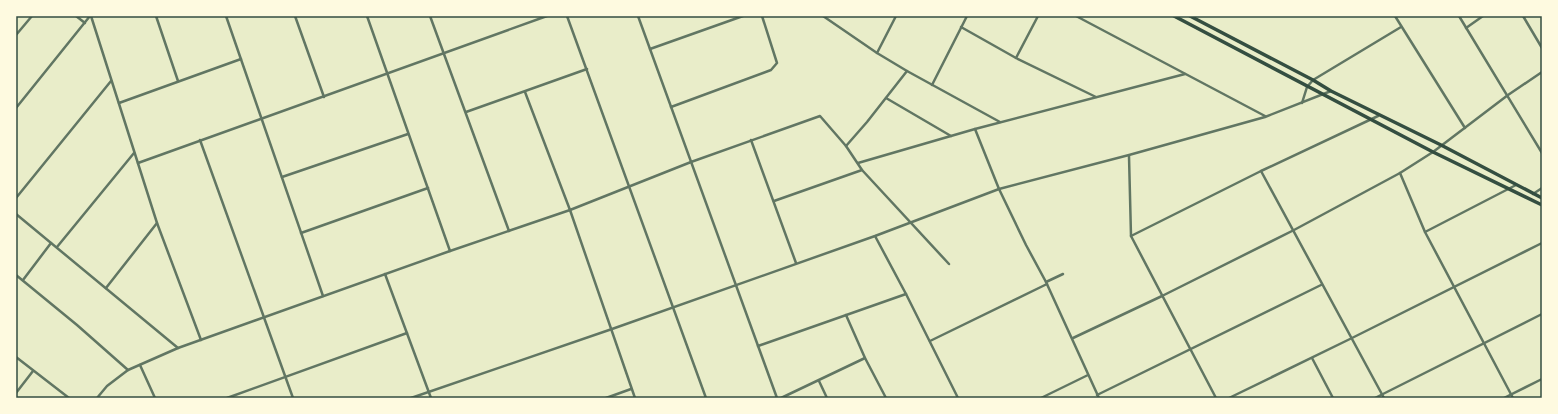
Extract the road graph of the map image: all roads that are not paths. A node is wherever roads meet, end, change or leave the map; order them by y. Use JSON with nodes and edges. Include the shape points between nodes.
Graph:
{"nodes":[{"id":1,"x":32,"y":16,"type":"edge"},
{"id":2,"x":76,"y":16,"type":"edge"},
{"id":3,"x":91,"y":16,"type":"edge"},
{"id":4,"x":156,"y":16,"type":"edge"},
{"id":5,"x":226,"y":16,"type":"edge"},
{"id":6,"x":295,"y":16,"type":"edge"},
{"id":7,"x":367,"y":16,"type":"edge"},
{"id":8,"x":430,"y":16,"type":"edge"},
{"id":9,"x":546,"y":16,"type":"edge"},
{"id":10,"x":567,"y":16,"type":"edge"},
{"id":11,"x":638,"y":16,"type":"edge"},
{"id":12,"x":743,"y":16,"type":"edge"},
{"id":13,"x":762,"y":16,"type":"edge"},
{"id":14,"x":824,"y":16,"type":"edge"},
{"id":15,"x":896,"y":16,"type":"edge"},
{"id":16,"x":967,"y":16,"type":"edge"},
{"id":17,"x":1038,"y":16,"type":"edge"},
{"id":18,"x":1076,"y":16,"type":"edge"},
{"id":19,"x":1086,"y":16,"type":"edge"},
{"id":20,"x":1174,"y":16,"type":"edge"},
{"id":21,"x":1190,"y":16,"type":"edge"},
{"id":22,"x":1394,"y":16,"type":"edge"},
{"id":23,"x":1459,"y":16,"type":"edge"},
{"id":24,"x":1483,"y":16,"type":"edge"},
{"id":25,"x":1523,"y":16,"type":"edge"},
{"id":26,"x":1083,"y":20,"type":"junction"},
{"id":27,"x":85,"y":23,"type":"junction"},
{"id":28,"x":962,"y":27,"type":"junction"},
{"id":29,"x":1401,"y":27,"type":"junction"},
{"id":30,"x":1466,"y":28,"type":"junction"},
{"id":31,"x":16,"y":35,"type":"edge"},
{"id":32,"x":1542,"y":48,"type":"edge"},
{"id":33,"x":650,"y":49,"type":"junction"},
{"id":34,"x":443,"y":52,"type":"junction"},
{"id":35,"x":877,"y":53,"type":"junction"},
{"id":36,"x":1016,"y":58,"type":"junction"},
{"id":37,"x":241,"y":59,"type":"junction"},
{"id":38,"x":587,"y":69,"type":"junction"},
{"id":39,"x":907,"y":71,"type":"junction"},
{"id":40,"x":1542,"y":72,"type":"edge"},
{"id":41,"x":387,"y":74,"type":"junction"},
{"id":42,"x":1185,"y":74,"type":"junction"},
{"id":43,"x":1313,"y":80,"type":"junction"},
{"id":44,"x":111,"y":81,"type":"junction"},
{"id":45,"x":178,"y":81,"type":"junction"},
{"id":46,"x":932,"y":85,"type":"junction"},
{"id":47,"x":1307,"y":87,"type":"junction"},
{"id":48,"x":525,"y":92,"type":"junction"},
{"id":49,"x":1331,"y":92,"type":"junction"},
{"id":50,"x":1323,"y":94,"type":"junction"},
{"id":51,"x":1508,"y":95,"type":"junction"},
{"id":52,"x":324,"y":96,"type":"junction"},
{"id":53,"x":886,"y":98,"type":"junction"},
{"id":54,"x":1096,"y":98,"type":"junction"},
{"id":55,"x":1302,"y":103,"type":"junction"},
{"id":56,"x":119,"y":104,"type":"junction"},
{"id":57,"x":671,"y":106,"type":"junction"},
{"id":58,"x":16,"y":108,"type":"edge"},
{"id":59,"x":466,"y":112,"type":"junction"},
{"id":60,"x":1378,"y":116,"type":"junction"},
{"id":61,"x":1265,"y":117,"type":"junction"},
{"id":62,"x":262,"y":118,"type":"junction"},
{"id":63,"x":1370,"y":118,"type":"junction"},
{"id":64,"x":1001,"y":122,"type":"junction"},
{"id":65,"x":1465,"y":128,"type":"junction"},
{"id":66,"x":975,"y":129,"type":"junction"},
{"id":67,"x":408,"y":134,"type":"junction"},
{"id":68,"x":952,"y":136,"type":"junction"},
{"id":69,"x":200,"y":140,"type":"junction"},
{"id":70,"x":752,"y":140,"type":"junction"},
{"id":71,"x":1441,"y":145,"type":"junction"},
{"id":72,"x":846,"y":146,"type":"junction"},
{"id":73,"x":134,"y":152,"type":"junction"},
{"id":74,"x":1433,"y":152,"type":"junction"},
{"id":75,"x":1542,"y":153,"type":"edge"},
{"id":76,"x":1129,"y":155,"type":"junction"},
{"id":77,"x":691,"y":162,"type":"junction"},
{"id":78,"x":138,"y":163,"type":"junction"},
{"id":79,"x":858,"y":163,"type":"junction"},
{"id":80,"x":862,"y":170,"type":"junction"},
{"id":81,"x":1261,"y":171,"type":"junction"},
{"id":82,"x":1400,"y":173,"type":"junction"},
{"id":83,"x":282,"y":177,"type":"junction"},
{"id":84,"x":1516,"y":186,"type":"junction"},
{"id":85,"x":629,"y":187,"type":"junction"},
{"id":86,"x":428,"y":188,"type":"junction"},
{"id":87,"x":1542,"y":188,"type":"edge"},
{"id":88,"x":999,"y":189,"type":"junction"},
{"id":89,"x":1510,"y":189,"type":"junction"},
{"id":90,"x":1533,"y":194,"type":"junction"},
{"id":91,"x":16,"y":198,"type":"edge"},
{"id":92,"x":1542,"y":198,"type":"edge"},
{"id":93,"x":774,"y":201,"type":"junction"},
{"id":94,"x":1542,"y":205,"type":"edge"},
{"id":95,"x":570,"y":210,"type":"junction"},
{"id":96,"x":16,"y":214,"type":"edge"},
{"id":97,"x":908,"y":222,"type":"junction"},
{"id":98,"x":157,"y":223,"type":"junction"},
{"id":99,"x":1294,"y":230,"type":"junction"},
{"id":100,"x":509,"y":231,"type":"junction"},
{"id":101,"x":1425,"y":232,"type":"junction"},
{"id":102,"x":301,"y":233,"type":"junction"},
{"id":103,"x":875,"y":236,"type":"junction"},
{"id":104,"x":1131,"y":236,"type":"junction"},
{"id":105,"x":51,"y":242,"type":"junction"},
{"id":106,"x":1542,"y":243,"type":"edge"},
{"id":107,"x":57,"y":247,"type":"junction"},
{"id":108,"x":450,"y":251,"type":"junction"},
{"id":109,"x":796,"y":263,"type":"junction"},
{"id":110,"x":949,"y":264,"type":"dead end"},
{"id":111,"x":385,"y":274,"type":"junction"},
{"id":112,"x":1063,"y":274,"type":"dead end"},
{"id":113,"x":16,"y":275,"type":"edge"},
{"id":114,"x":23,"y":280,"type":"junction"},
{"id":115,"x":1047,"y":283,"type":"junction"},
{"id":116,"x":736,"y":285,"type":"junction"},
{"id":117,"x":1322,"y":285,"type":"junction"},
{"id":118,"x":1454,"y":287,"type":"junction"},
{"id":119,"x":106,"y":288,"type":"junction"},
{"id":120,"x":906,"y":294,"type":"junction"},
{"id":121,"x":323,"y":296,"type":"junction"},
{"id":122,"x":1162,"y":296,"type":"junction"},
{"id":123,"x":674,"y":307,"type":"junction"},
{"id":124,"x":1542,"y":314,"type":"edge"},
{"id":125,"x":846,"y":315,"type":"junction"},
{"id":126,"x":264,"y":316,"type":"junction"},
{"id":127,"x":612,"y":329,"type":"junction"},
{"id":128,"x":408,"y":333,"type":"junction"},
{"id":129,"x":1073,"y":338,"type":"junction"},
{"id":130,"x":1352,"y":338,"type":"junction"},
{"id":131,"x":201,"y":340,"type":"junction"},
{"id":132,"x":930,"y":341,"type":"junction"},
{"id":133,"x":1484,"y":344,"type":"junction"},
{"id":134,"x":758,"y":346,"type":"junction"},
{"id":135,"x":178,"y":348,"type":"junction"},
{"id":136,"x":1191,"y":350,"type":"junction"},
{"id":137,"x":16,"y":357,"type":"edge"},
{"id":138,"x":865,"y":358,"type":"junction"},
{"id":139,"x":1312,"y":358,"type":"junction"},
{"id":140,"x":140,"y":365,"type":"junction"},
{"id":141,"x":128,"y":370,"type":"junction"},
{"id":142,"x":33,"y":371,"type":"junction"},
{"id":143,"x":1088,"y":375,"type":"junction"},
{"id":144,"x":285,"y":378,"type":"junction"},
{"id":145,"x":1542,"y":379,"type":"edge"},
{"id":146,"x":819,"y":381,"type":"junction"},
{"id":147,"x":632,"y":388,"type":"junction"},
{"id":148,"x":428,"y":392,"type":"junction"},
{"id":149,"x":16,"y":393,"type":"edge"},
{"id":150,"x":1382,"y":394,"type":"junction"},
{"id":151,"x":1512,"y":396,"type":"edge"},
{"id":152,"x":1098,"y":397,"type":"edge"},
{"id":153,"x":69,"y":398,"type":"edge"},
{"id":154,"x":97,"y":398,"type":"edge"},
{"id":155,"x":155,"y":398,"type":"edge"},
{"id":156,"x":227,"y":398,"type":"edge"},
{"id":157,"x":293,"y":398,"type":"edge"},
{"id":158,"x":411,"y":398,"type":"edge"},
{"id":159,"x":431,"y":398,"type":"edge"},
{"id":160,"x":606,"y":398,"type":"edge"},
{"id":161,"x":635,"y":398,"type":"edge"},
{"id":162,"x":706,"y":398,"type":"edge"},
{"id":163,"x":777,"y":398,"type":"edge"},
{"id":164,"x":781,"y":398,"type":"edge"},
{"id":165,"x":827,"y":398,"type":"edge"},
{"id":166,"x":886,"y":398,"type":"edge"},
{"id":167,"x":958,"y":398,"type":"edge"},
{"id":168,"x":1041,"y":398,"type":"edge"},
{"id":169,"x":1216,"y":398,"type":"edge"},
{"id":170,"x":1229,"y":398,"type":"edge"},
{"id":171,"x":1333,"y":398,"type":"edge"},
{"id":172,"x":1375,"y":398,"type":"edge"},
{"id":173,"x":1384,"y":398,"type":"edge"},
{"id":174,"x":1504,"y":398,"type":"edge"}],
"edges":[{"from":1,"to":31,"type":"street"},
{"from":2,"to":27,"type":"street"},
{"from":3,"to":27,"type":"street"},
{"from":3,"to":44,"type":"street"},
{"from":4,"to":45,"type":"street"},
{"from":5,"to":37,"type":"street"},
{"from":6,"to":52,"type":"street"},
{"from":7,"to":41,"type":"street"},
{"from":8,"to":34,"type":"street"},
{"from":9,"to":34,"type":"street"},
{"from":10,"to":38,"type":"street"},
{"from":11,"to":33,"type":"street"},
{"from":12,"to":33,"type":"street"},
{"from":13,"to":57,"type":"street","via":[[777,63],[771,70]]},
{"from":14,"to":35,"type":"street"},
{"from":15,"to":35,"type":"street"},
{"from":16,"to":28,"type":"street"},
{"from":17,"to":36,"type":"street"},
{"from":18,"to":26,"type":"street"},
{"from":19,"to":26,"type":"street"},
{"from":20,"to":47,"type":"main road"},
{"from":21,"to":43,"type":"main road"},
{"from":22,"to":29,"type":"street"},
{"from":23,"to":30,"type":"street"},
{"from":24,"to":30,"type":"street"},
{"from":25,"to":32,"type":"street"},
{"from":26,"to":42,"type":"street"},
{"from":27,"to":58,"type":"street"},
{"from":28,"to":36,"type":"street"},
{"from":28,"to":46,"type":"street"},
{"from":29,"to":43,"type":"street"},
{"from":29,"to":65,"type":"street"},
{"from":30,"to":51,"type":"street"},
{"from":33,"to":57,"type":"street"},
{"from":34,"to":41,"type":"street"},
{"from":34,"to":59,"type":"street"},
{"from":35,"to":39,"type":"street"},
{"from":36,"to":54,"type":"street"},
{"from":37,"to":45,"type":"street"},
{"from":37,"to":62,"type":"street"},
{"from":38,"to":48,"type":"street"},
{"from":38,"to":85,"type":"street"},
{"from":39,"to":46,"type":"street"},
{"from":39,"to":53,"type":"street"},
{"from":40,"to":51,"type":"street"},
{"from":41,"to":52,"type":"street"},
{"from":41,"to":67,"type":"street"},
{"from":42,"to":54,"type":"street"},
{"from":42,"to":61,"type":"street"},
{"from":43,"to":47,"type":"street"},
{"from":43,"to":49,"type":"main road"},
{"from":44,"to":56,"type":"street"},
{"from":44,"to":91,"type":"street"},
{"from":45,"to":56,"type":"street"},
{"from":46,"to":64,"type":"street"},
{"from":47,"to":50,"type":"main road"},
{"from":47,"to":55,"type":"street"},
{"from":48,"to":59,"type":"street"},
{"from":48,"to":95,"type":"street"},
{"from":49,"to":50,"type":"street"},
{"from":49,"to":60,"type":"main road"},
{"from":50,"to":55,"type":"street"},
{"from":50,"to":63,"type":"main road"},
{"from":51,"to":65,"type":"street"},
{"from":51,"to":75,"type":"street"},
{"from":52,"to":62,"type":"street"},
{"from":53,"to":68,"type":"street"},
{"from":53,"to":72,"type":"street"},
{"from":54,"to":64,"type":"street"},
{"from":55,"to":61,"type":"street"},
{"from":56,"to":73,"type":"street"},
{"from":57,"to":77,"type":"street"},
{"from":59,"to":100,"type":"street"},
{"from":60,"to":63,"type":"street"},
{"from":60,"to":71,"type":"main road"},
{"from":61,"to":76,"type":"street"},
{"from":62,"to":69,"type":"street"},
{"from":62,"to":83,"type":"street"},
{"from":63,"to":74,"type":"main road"},
{"from":63,"to":81,"type":"street"},
{"from":64,"to":66,"type":"street"},
{"from":65,"to":71,"type":"street"},
{"from":66,"to":68,"type":"street"},
{"from":66,"to":88,"type":"street"},
{"from":67,"to":83,"type":"street"},
{"from":67,"to":86,"type":"street"},
{"from":68,"to":79,"type":"street"},
{"from":69,"to":78,"type":"street"},
{"from":69,"to":126,"type":"street"},
{"from":70,"to":72,"type":"street","via":[[820,116]]},
{"from":70,"to":77,"type":"street"},
{"from":70,"to":93,"type":"street"},
{"from":71,"to":74,"type":"street"},
{"from":71,"to":84,"type":"main road"},
{"from":72,"to":79,"type":"street"},
{"from":73,"to":78,"type":"street"},
{"from":73,"to":107,"type":"street"},
{"from":74,"to":82,"type":"street"},
{"from":74,"to":89,"type":"main road"},
{"from":76,"to":88,"type":"street"},
{"from":76,"to":104,"type":"street"},
{"from":77,"to":85,"type":"street"},
{"from":77,"to":116,"type":"street"},
{"from":78,"to":98,"type":"street"},
{"from":79,"to":80,"type":"street"},
{"from":80,"to":93,"type":"street"},
{"from":80,"to":97,"type":"street"},
{"from":81,"to":99,"type":"street"},
{"from":81,"to":104,"type":"street"},
{"from":82,"to":99,"type":"street"},
{"from":82,"to":101,"type":"street"},
{"from":83,"to":102,"type":"street"},
{"from":84,"to":89,"type":"street"},
{"from":84,"to":90,"type":"main road"},
{"from":85,"to":95,"type":"street"},
{"from":85,"to":123,"type":"street"},
{"from":86,"to":102,"type":"street"},
{"from":86,"to":108,"type":"street"},
{"from":87,"to":90,"type":"street"},
{"from":88,"to":97,"type":"street"},
{"from":88,"to":115,"type":"street"},
{"from":89,"to":94,"type":"main road"},
{"from":89,"to":101,"type":"street"},
{"from":90,"to":92,"type":"main road"},
{"from":93,"to":109,"type":"street"},
{"from":95,"to":100,"type":"street"},
{"from":95,"to":127,"type":"street"},
{"from":96,"to":105,"type":"street"},
{"from":97,"to":103,"type":"street"},
{"from":97,"to":110,"type":"street"},
{"from":98,"to":119,"type":"street"},
{"from":98,"to":131,"type":"street"},
{"from":99,"to":117,"type":"street"},
{"from":99,"to":122,"type":"street"},
{"from":100,"to":108,"type":"street"},
{"from":101,"to":118,"type":"street"},
{"from":102,"to":121,"type":"street"},
{"from":103,"to":109,"type":"street"},
{"from":103,"to":120,"type":"street"},
{"from":104,"to":122,"type":"street"},
{"from":105,"to":107,"type":"street"},
{"from":105,"to":114,"type":"street"},
{"from":106,"to":118,"type":"street"},
{"from":107,"to":119,"type":"street"},
{"from":108,"to":111,"type":"street"},
{"from":109,"to":116,"type":"street"},
{"from":111,"to":121,"type":"street"},
{"from":111,"to":128,"type":"street"},
{"from":112,"to":115,"type":"street"},
{"from":113,"to":114,"type":"street"},
{"from":114,"to":141,"type":"street"},
{"from":115,"to":129,"type":"street"},
{"from":115,"to":132,"type":"street"},
{"from":116,"to":123,"type":"street"},
{"from":116,"to":134,"type":"street"},
{"from":117,"to":130,"type":"street"},
{"from":117,"to":136,"type":"street"},
{"from":118,"to":130,"type":"street"},
{"from":118,"to":133,"type":"street"},
{"from":119,"to":135,"type":"street"},
{"from":120,"to":125,"type":"street"},
{"from":120,"to":132,"type":"street"},
{"from":121,"to":126,"type":"street"},
{"from":122,"to":129,"type":"street"},
{"from":122,"to":136,"type":"street"},
{"from":123,"to":127,"type":"street"},
{"from":123,"to":162,"type":"street"},
{"from":124,"to":133,"type":"street"},
{"from":125,"to":134,"type":"street"},
{"from":125,"to":138,"type":"street"},
{"from":126,"to":131,"type":"street"},
{"from":126,"to":144,"type":"street"},
{"from":127,"to":147,"type":"street"},
{"from":127,"to":148,"type":"street"},
{"from":128,"to":144,"type":"street"},
{"from":128,"to":148,"type":"street"},
{"from":129,"to":143,"type":"street"},
{"from":130,"to":139,"type":"street"},
{"from":130,"to":150,"type":"street"},
{"from":131,"to":135,"type":"street"},
{"from":132,"to":167,"type":"street"},
{"from":133,"to":150,"type":"street"},
{"from":133,"to":151,"type":"street"},
{"from":134,"to":163,"type":"street"},
{"from":135,"to":140,"type":"street"},
{"from":136,"to":152,"type":"street"},
{"from":136,"to":169,"type":"street"},
{"from":137,"to":142,"type":"street"},
{"from":138,"to":146,"type":"street"},
{"from":138,"to":166,"type":"street"},
{"from":139,"to":170,"type":"street"},
{"from":139,"to":171,"type":"street"},
{"from":140,"to":141,"type":"street"},
{"from":140,"to":155,"type":"street"},
{"from":141,"to":154,"type":"street","via":[[107,386]]},
{"from":142,"to":149,"type":"street"},
{"from":142,"to":153,"type":"street"},
{"from":143,"to":152,"type":"street"},
{"from":143,"to":168,"type":"street"},
{"from":144,"to":156,"type":"street"},
{"from":144,"to":157,"type":"street"},
{"from":145,"to":151,"type":"street"},
{"from":146,"to":164,"type":"street"},
{"from":146,"to":165,"type":"street"},
{"from":147,"to":160,"type":"street"},
{"from":147,"to":161,"type":"street"},
{"from":148,"to":158,"type":"street"},
{"from":148,"to":159,"type":"street"},
{"from":150,"to":172,"type":"street"},
{"from":150,"to":173,"type":"street"},
{"from":151,"to":174,"type":"street"}]}
